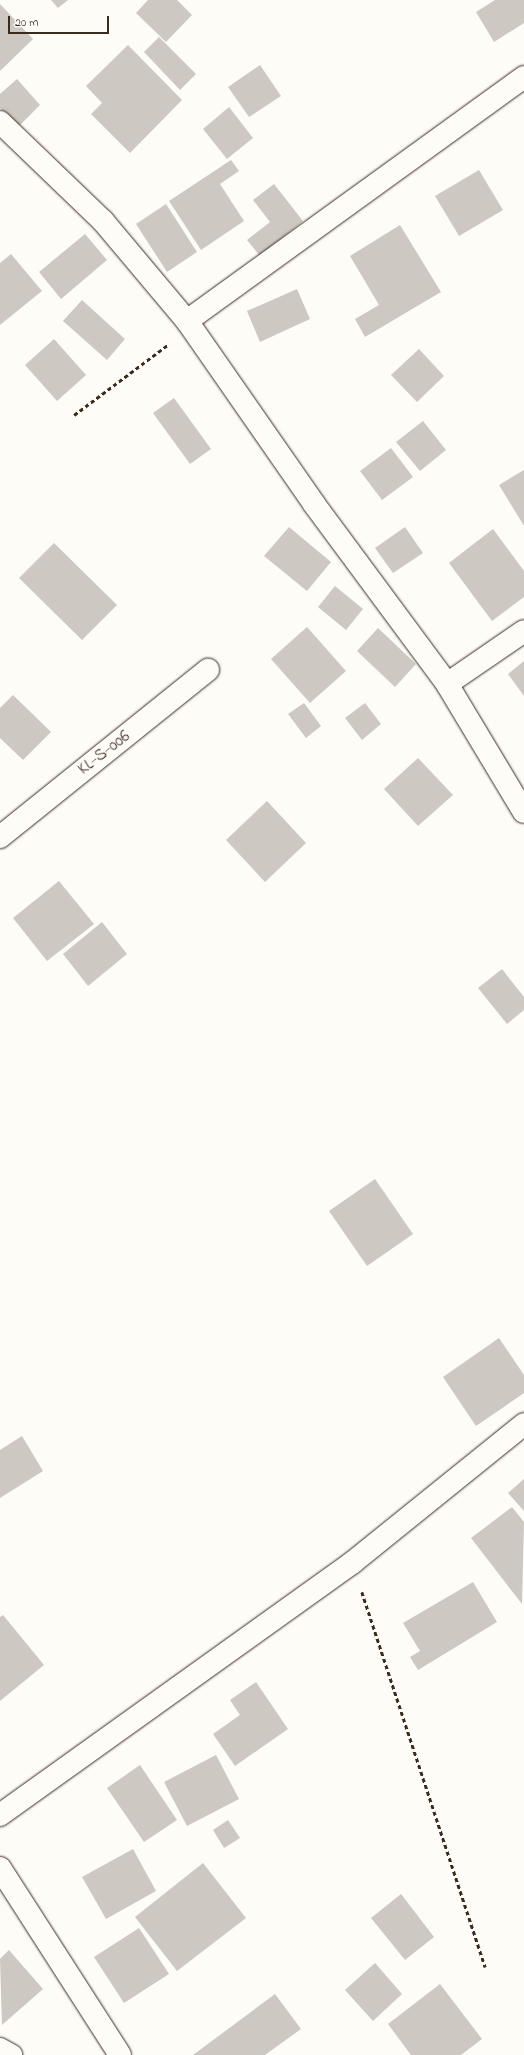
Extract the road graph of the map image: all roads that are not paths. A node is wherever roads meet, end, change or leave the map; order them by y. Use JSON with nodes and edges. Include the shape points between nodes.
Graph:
{"nodes":[{"id":1,"x":524,"y":77,"type":"edge"},
{"id":2,"x":0,"y":122,"type":"edge"},
{"id":3,"x":190,"y":324,"type":"junction"},
{"id":4,"x":524,"y":631,"type":"edge"},
{"id":5,"x":208,"y":670,"type":"dead end"},
{"id":6,"x":447,"y":684,"type":"junction"},
{"id":7,"x":524,"y":812,"type":"edge"},
{"id":8,"x":0,"y":837,"type":"edge"},
{"id":9,"x":524,"y":1424,"type":"edge"},
{"id":10,"x":0,"y":1815,"type":"edge"},
{"id":11,"x":0,"y":1868,"type":"edge"},
{"id":12,"x":0,"y":2049,"type":"edge"},
{"id":13,"x":11,"y":2055,"type":"edge"},
{"id":14,"x":120,"y":2055,"type":"edge"}],
"edges":[{"from":1,"to":3,"type":"street"},
{"from":2,"to":3,"type":"street","via":[[103,221]]},
{"from":3,"to":6,"type":"street","via":[[314,504]]},
{"from":4,"to":6,"type":"street"},
{"from":5,"to":8,"type":"street","name":"KL-S-006"},
{"from":6,"to":7,"type":"street"},
{"from":9,"to":10,"type":"street","via":[[352,1563]]},
{"from":11,"to":14,"type":"street"},
{"from":12,"to":13,"type":"street"}]}
